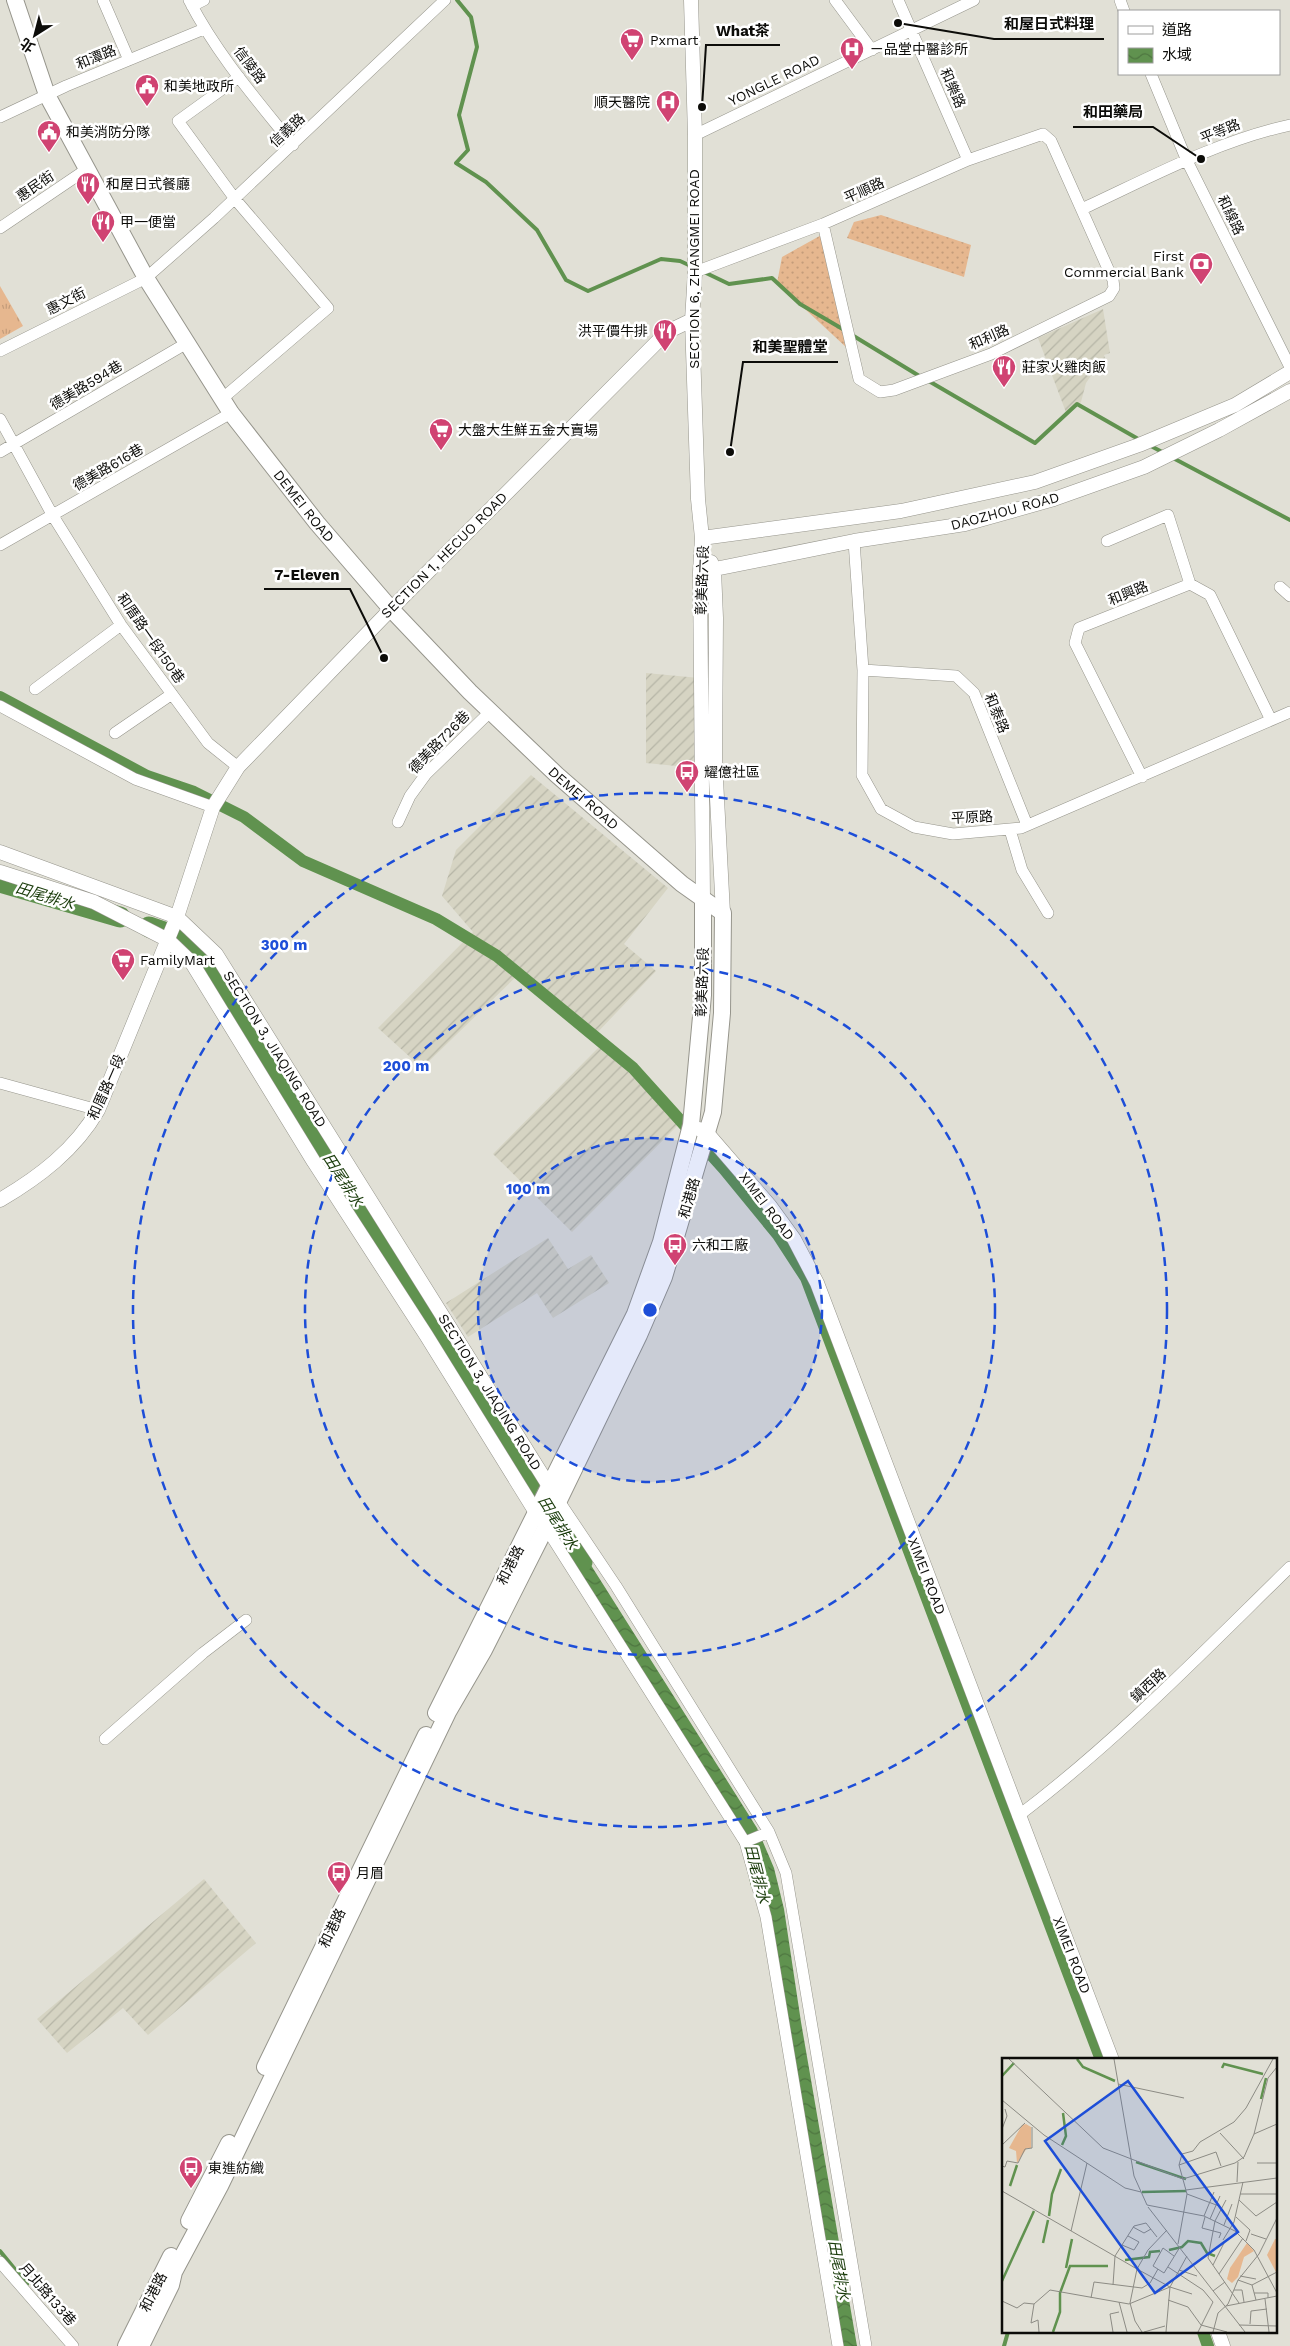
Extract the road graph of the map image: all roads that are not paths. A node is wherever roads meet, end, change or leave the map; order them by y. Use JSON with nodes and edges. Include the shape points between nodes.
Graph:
{"nodes":[{"id":1,"x":14,"y":0,"type":"edge"},
{"id":2,"x":102,"y":0,"type":"edge"},
{"id":3,"x":204,"y":0,"type":"edge"},
{"id":4,"x":445,"y":0,"type":"edge"},
{"id":5,"x":691,"y":0,"type":"edge"},
{"id":6,"x":835,"y":0,"type":"edge"},
{"id":7,"x":898,"y":0,"type":"edge"},
{"id":8,"x":974,"y":0,"type":"edge"},
{"id":9,"x":190,"y":3,"type":"edge"},
{"id":10,"x":204,"y":29,"type":"junction"},
{"id":11,"x":910,"y":30,"type":"junction"},
{"id":12,"x":872,"y":50,"type":"junction"},
{"id":13,"x":129,"y":60,"type":"junction"},
{"id":14,"x":1151,"y":75,"type":"edge"},
{"id":15,"x":239,"y":77,"type":"junction"},
{"id":16,"x":47,"y":95,"type":"junction"},
{"id":17,"x":0,"y":117,"type":"edge"},
{"id":18,"x":1290,"y":125,"type":"edge"},
{"id":19,"x":1043,"y":134,"type":"joint"},
{"id":20,"x":695,"y":135,"type":"junction"},
{"id":21,"x":293,"y":145,"type":"junction"},
{"id":22,"x":968,"y":160,"type":"junction"},
{"id":23,"x":1188,"y":161,"type":"junction"},
{"id":24,"x":87,"y":169,"type":"junction"},
{"id":25,"x":235,"y":199,"type":"junction"},
{"id":26,"x":1082,"y":209,"type":"junction"},
{"id":27,"x":823,"y":224,"type":"junction"},
{"id":28,"x":0,"y":228,"type":"edge"},
{"id":29,"x":695,"y":272,"type":"junction"},
{"id":30,"x":146,"y":278,"type":"junction"},
{"id":31,"x":692,"y":320,"type":"junction"},
{"id":32,"x":187,"y":343,"type":"junction"},
{"id":33,"x":0,"y":352,"type":"edge"},
{"id":34,"x":1290,"y":367,"type":"edge"},
{"id":35,"x":1290,"y":372,"type":"edge"},
{"id":36,"x":1290,"y":391,"type":"edge"},
{"id":37,"x":223,"y":398,"type":"junction"},
{"id":38,"x":231,"y":413,"type":"junction"},
{"id":39,"x":0,"y":419,"type":"edge"},
{"id":40,"x":15,"y":445,"type":"junction"},
{"id":41,"x":0,"y":452,"type":"edge"},
{"id":42,"x":53,"y":516,"type":"junction"},
{"id":43,"x":702,"y":538,"type":"junction"},
{"id":44,"x":1107,"y":540,"type":"dead end"},
{"id":45,"x":854,"y":541,"type":"junction"},
{"id":46,"x":0,"y":545,"type":"edge"},
{"id":47,"x":707,"y":571,"type":"junction"},
{"id":48,"x":1190,"y":584,"type":"junction"},
{"id":49,"x":1280,"y":587,"type":"dead end"},
{"id":50,"x":1290,"y":596,"type":"edge"},
{"id":51,"x":391,"y":609,"type":"junction"},
{"id":52,"x":121,"y":625,"type":"junction"},
{"id":53,"x":863,"y":670,"type":"junction"},
{"id":54,"x":35,"y":689,"type":"dead end"},
{"id":55,"x":172,"y":694,"type":"junction"},
{"id":56,"x":0,"y":706,"type":"edge"},
{"id":57,"x":491,"y":711,"type":"junction"},
{"id":58,"x":1290,"y":712,"type":"edge"},
{"id":59,"x":1271,"y":720,"type":"junction"},
{"id":60,"x":115,"y":733,"type":"dead end"},
{"id":61,"x":238,"y":768,"type":"junction"},
{"id":62,"x":1142,"y":777,"type":"junction"},
{"id":63,"x":213,"y":807,"type":"junction"},
{"id":64,"x":398,"y":822,"type":"dead end"},
{"id":65,"x":1027,"y":825,"type":"junction"},
{"id":66,"x":1010,"y":830,"type":"junction"},
{"id":67,"x":0,"y":852,"type":"edge"},
{"id":68,"x":0,"y":872,"type":"edge"},
{"id":69,"x":703,"y":899,"type":"junction"},
{"id":70,"x":724,"y":913,"type":"junction"},
{"id":71,"x":1048,"y":913,"type":"dead end"},
{"id":72,"x":176,"y":921,"type":"junction"},
{"id":73,"x":168,"y":940,"type":"junction"},
{"id":74,"x":702,"y":1012,"type":"junction"},
{"id":75,"x":722,"y":1013,"type":"junction"},
{"id":76,"x":0,"y":1082,"type":"edge"},
{"id":77,"x":98,"y":1110,"type":"junction"},
{"id":78,"x":691,"y":1126,"type":"junction"},
{"id":79,"x":707,"y":1133,"type":"junction"},
{"id":80,"x":695,"y":1148,"type":"junction"},
{"id":81,"x":0,"y":1200,"type":"edge"},
{"id":82,"x":552,"y":1497,"type":"junction"},
{"id":83,"x":542,"y":1518,"type":"junction"},
{"id":84,"x":1290,"y":1567,"type":"edge"},
{"id":85,"x":246,"y":1620,"type":"dead end"},
{"id":86,"x":105,"y":1739,"type":"dead end"},
{"id":87,"x":1018,"y":1816,"type":"junction"},
{"id":88,"x":769,"y":1832,"type":"junction"},
{"id":89,"x":745,"y":1842,"type":"junction"},
{"id":90,"x":1111,"y":2058,"type":"edge"},
{"id":91,"x":0,"y":2262,"type":"edge"},
{"id":92,"x":1219,"y":2334,"type":"edge"},
{"id":93,"x":73,"y":2346,"type":"edge"},
{"id":94,"x":126,"y":2346,"type":"edge"},
{"id":95,"x":141,"y":2346,"type":"edge"},
{"id":96,"x":838,"y":2346,"type":"edge"},
{"id":97,"x":866,"y":2346,"type":"edge"},
{"id":98,"x":1223,"y":2346,"type":"edge"}],
"edges":[{"from":1,"to":16,"type":"main road","name":"DEMEI ROAD"},
{"from":2,"to":13,"type":"street"},
{"from":3,"to":9,"type":"street"},
{"from":4,"to":21,"type":"street","name":"信義路"},
{"from":5,"to":20,"type":"street","name":"SECTION 6, ZHANGMEI ROAD"},
{"from":6,"to":12,"type":"street"},
{"from":7,"to":11,"type":"street","name":"和樂路"},
{"from":8,"to":11,"type":"street","name":"YONGLE ROAD"},
{"from":9,"to":10,"type":"street","name":"信陵路"},
{"from":10,"to":13,"type":"street","name":"和潭路"},
{"from":10,"to":15,"type":"street","name":"信陵路"},
{"from":11,"to":12,"type":"street","name":"YONGLE ROAD"},
{"from":11,"to":22,"type":"street","name":"和樂路"},
{"from":12,"to":20,"type":"street","name":"YONGLE ROAD"},
{"from":13,"to":16,"type":"street","name":"和潭路"},
{"from":14,"to":23,"type":"street","name":"和線路"},
{"from":15,"to":21,"type":"street","name":"信陵路"},
{"from":15,"to":25,"type":"street","via":[[178,121]]},
{"from":16,"to":17,"type":"street","name":"和潭路"},
{"from":16,"to":24,"type":"main road","name":"DEMEI ROAD"},
{"from":18,"to":23,"type":"street","name":"平等路","via":[[1258,132]]},
{"from":19,"to":22,"type":"street","name":"平順路"},
{"from":19,"to":26,"type":"street","name":"和利路","via":[[1051,141]]},
{"from":20,"to":29,"type":"street","name":"SECTION 6, ZHANGMEI ROAD"},
{"from":21,"to":25,"type":"street","name":"信義路"},
{"from":22,"to":27,"type":"street","name":"平順路"},
{"from":23,"to":26,"type":"street","name":"平等路"},
{"from":23,"to":34,"type":"street","name":"和線路"},
{"from":24,"to":28,"type":"street","name":"惠民街"},
{"from":24,"to":30,"type":"main road","name":"DEMEI ROAD"},
{"from":25,"to":30,"type":"street","name":"信義路"},
{"from":25,"to":37,"type":"street","via":[[328,308]]},
{"from":26,"to":27,"type":"street","name":"和利路","via":[[1113,280],[1114,288],[1109,296],[991,354],[894,390],[880,392],[859,379]]},
{"from":27,"to":29,"type":"street","name":"平順路"},
{"from":29,"to":31,"type":"street","name":"SECTION 6, ZHANGMEI ROAD"},
{"from":30,"to":32,"type":"main road","name":"DEMEI ROAD"},
{"from":30,"to":33,"type":"street","name":"惠文街"},
{"from":31,"to":43,"type":"street","name":"SECTION 6, ZHANGMEI ROAD"},
{"from":31,"to":51,"type":"street","name":"SECTION 1, HECUO ROAD","via":[[668,332]]},
{"from":32,"to":37,"type":"main road","name":"DEMEI ROAD"},
{"from":32,"to":40,"type":"street","name":"德美路594巷"},
{"from":35,"to":43,"type":"street","name":"DAOZHOU ROAD","via":[[1235,405],[1035,482],[900,511]]},
{"from":36,"to":45,"type":"street","name":"DAOZHOU ROAD","via":[[1144,467],[1054,499],[965,524]]},
{"from":37,"to":38,"type":"main road","name":"DEMEI ROAD"},
{"from":38,"to":42,"type":"street","name":"德美路616巷"},
{"from":38,"to":51,"type":"main road","name":"DEMEI ROAD"},
{"from":39,"to":40,"type":"street","name":"和厝路一段150巷"},
{"from":40,"to":41,"type":"street","name":"德美路594巷"},
{"from":40,"to":42,"type":"street","name":"和厝路一段150巷"},
{"from":42,"to":46,"type":"street","name":"德美路616巷"},
{"from":42,"to":52,"type":"street","name":"和厝路一段150巷"},
{"from":43,"to":47,"type":"street","name":"彰美路六段"},
{"from":44,"to":48,"type":"street","via":[[1168,515]]},
{"from":45,"to":47,"type":"street","name":"DAOZHOU ROAD"},
{"from":45,"to":53,"type":"street","name":"平原路"},
{"from":47,"to":69,"type":"street","name":"彰美路六段"},
{"from":47,"to":70,"type":"street","name":"彰美路六段","via":[[716,618],[715,760]]},
{"from":48,"to":59,"type":"street","via":[[1210,595]]},
{"from":48,"to":62,"type":"street","name":"和興路","via":[[1079,628],[1076,643]]},
{"from":49,"to":50,"type":"street"},
{"from":51,"to":57,"type":"main road","name":"DEMEI ROAD"},
{"from":51,"to":61,"type":"street","name":"SECTION 1, HECUO ROAD"},
{"from":52,"to":54,"type":"street"},
{"from":52,"to":55,"type":"street","name":"和厝路一段150巷"},
{"from":53,"to":65,"type":"street","name":"和泰路","via":[[956,676],[974,693]]},
{"from":53,"to":66,"type":"street","name":"平原路","via":[[862,775],[881,809],[914,827],[953,834]]},
{"from":55,"to":60,"type":"street"},
{"from":55,"to":61,"type":"street","name":"和厝路一段150巷","via":[[208,743]]},
{"from":56,"to":63,"type":"street","via":[[135,779]]},
{"from":57,"to":64,"type":"street","name":"德美路726巷","via":[[426,774],[410,796]]},
{"from":57,"to":69,"type":"main road","name":"DEMEI ROAD","via":[[557,775]]},
{"from":58,"to":59,"type":"street","name":"平原路"},
{"from":59,"to":62,"type":"street","name":"平原路"},
{"from":61,"to":63,"type":"street","name":"SECTION 1, HECUO ROAD"},
{"from":62,"to":65,"type":"street","name":"平原路"},
{"from":63,"to":72,"type":"street"},
{"from":65,"to":66,"type":"street","name":"平原路"},
{"from":66,"to":71,"type":"street","via":[[1022,870]]},
{"from":67,"to":72,"type":"street","name":"SECTION 3, JIAQING ROAD"},
{"from":68,"to":73,"type":"street","name":"SECTION 3, JIAQING ROAD","via":[[94,902]]},
{"from":69,"to":70,"type":"main road","name":"DEMEI ROAD"},
{"from":69,"to":74,"type":"main road","name":"彰美路六段"},
{"from":70,"to":75,"type":"main road","name":"彰美路六段"},
{"from":72,"to":73,"type":"street","name":"和厝路一段"},
{"from":72,"to":82,"type":"street","name":"SECTION 3, JIAQING ROAD","via":[[216,954]]},
{"from":73,"to":77,"type":"street","name":"和厝路一段"},
{"from":73,"to":83,"type":"street","name":"SECTION 3, JIAQING ROAD","via":[[197,971],[314,1162]]},
{"from":74,"to":75,"type":"main road"},
{"from":74,"to":78,"type":"main road","name":"彰美路六段"},
{"from":75,"to":79,"type":"main road","name":"彰美路六段","via":[[713,1112]]},
{"from":76,"to":77,"type":"street"},
{"from":77,"to":81,"type":"street","name":"和厝路一段","via":[[86,1131],[58,1159]]},
{"from":78,"to":79,"type":"street","name":"XIMEI ROAD"},
{"from":78,"to":80,"type":"main road","name":"和港路"},
{"from":79,"to":80,"type":"main road","name":"和港路"},
{"from":79,"to":87,"type":"street","name":"XIMEI ROAD","via":[[770,1206],[794,1239],[817,1283]]},
{"from":80,"to":82,"type":"main road","name":"和港路","via":[[635,1314]]},
{"from":82,"to":83,"type":"main road","name":"和港路"},
{"from":82,"to":88,"type":"street","via":[[616,1586]]},
{"from":83,"to":89,"type":"street"},
{"from":83,"to":94,"type":"main road","name":"和港路","via":[[453,1678]]},
{"from":83,"to":95,"type":"main road","name":"和港路","via":[[484,1650],[448,1712],[220,2186],[174,2272],[171,2285]]},
{"from":84,"to":87,"type":"street","name":"鎮西路","via":[[1167,1688],[1068,1778]]},
{"from":85,"to":86,"type":"street","via":[[203,1653]]},
{"from":87,"to":90,"type":"street","name":"XIMEI ROAD"},
{"from":88,"to":89,"type":"street"},
{"from":88,"to":97,"type":"street","via":[[786,1873]]},
{"from":89,"to":96,"type":"street","via":[[766,1917]]},
{"from":91,"to":93,"type":"street","name":"月北路133巷"},
{"from":92,"to":98,"type":"street"}]}
